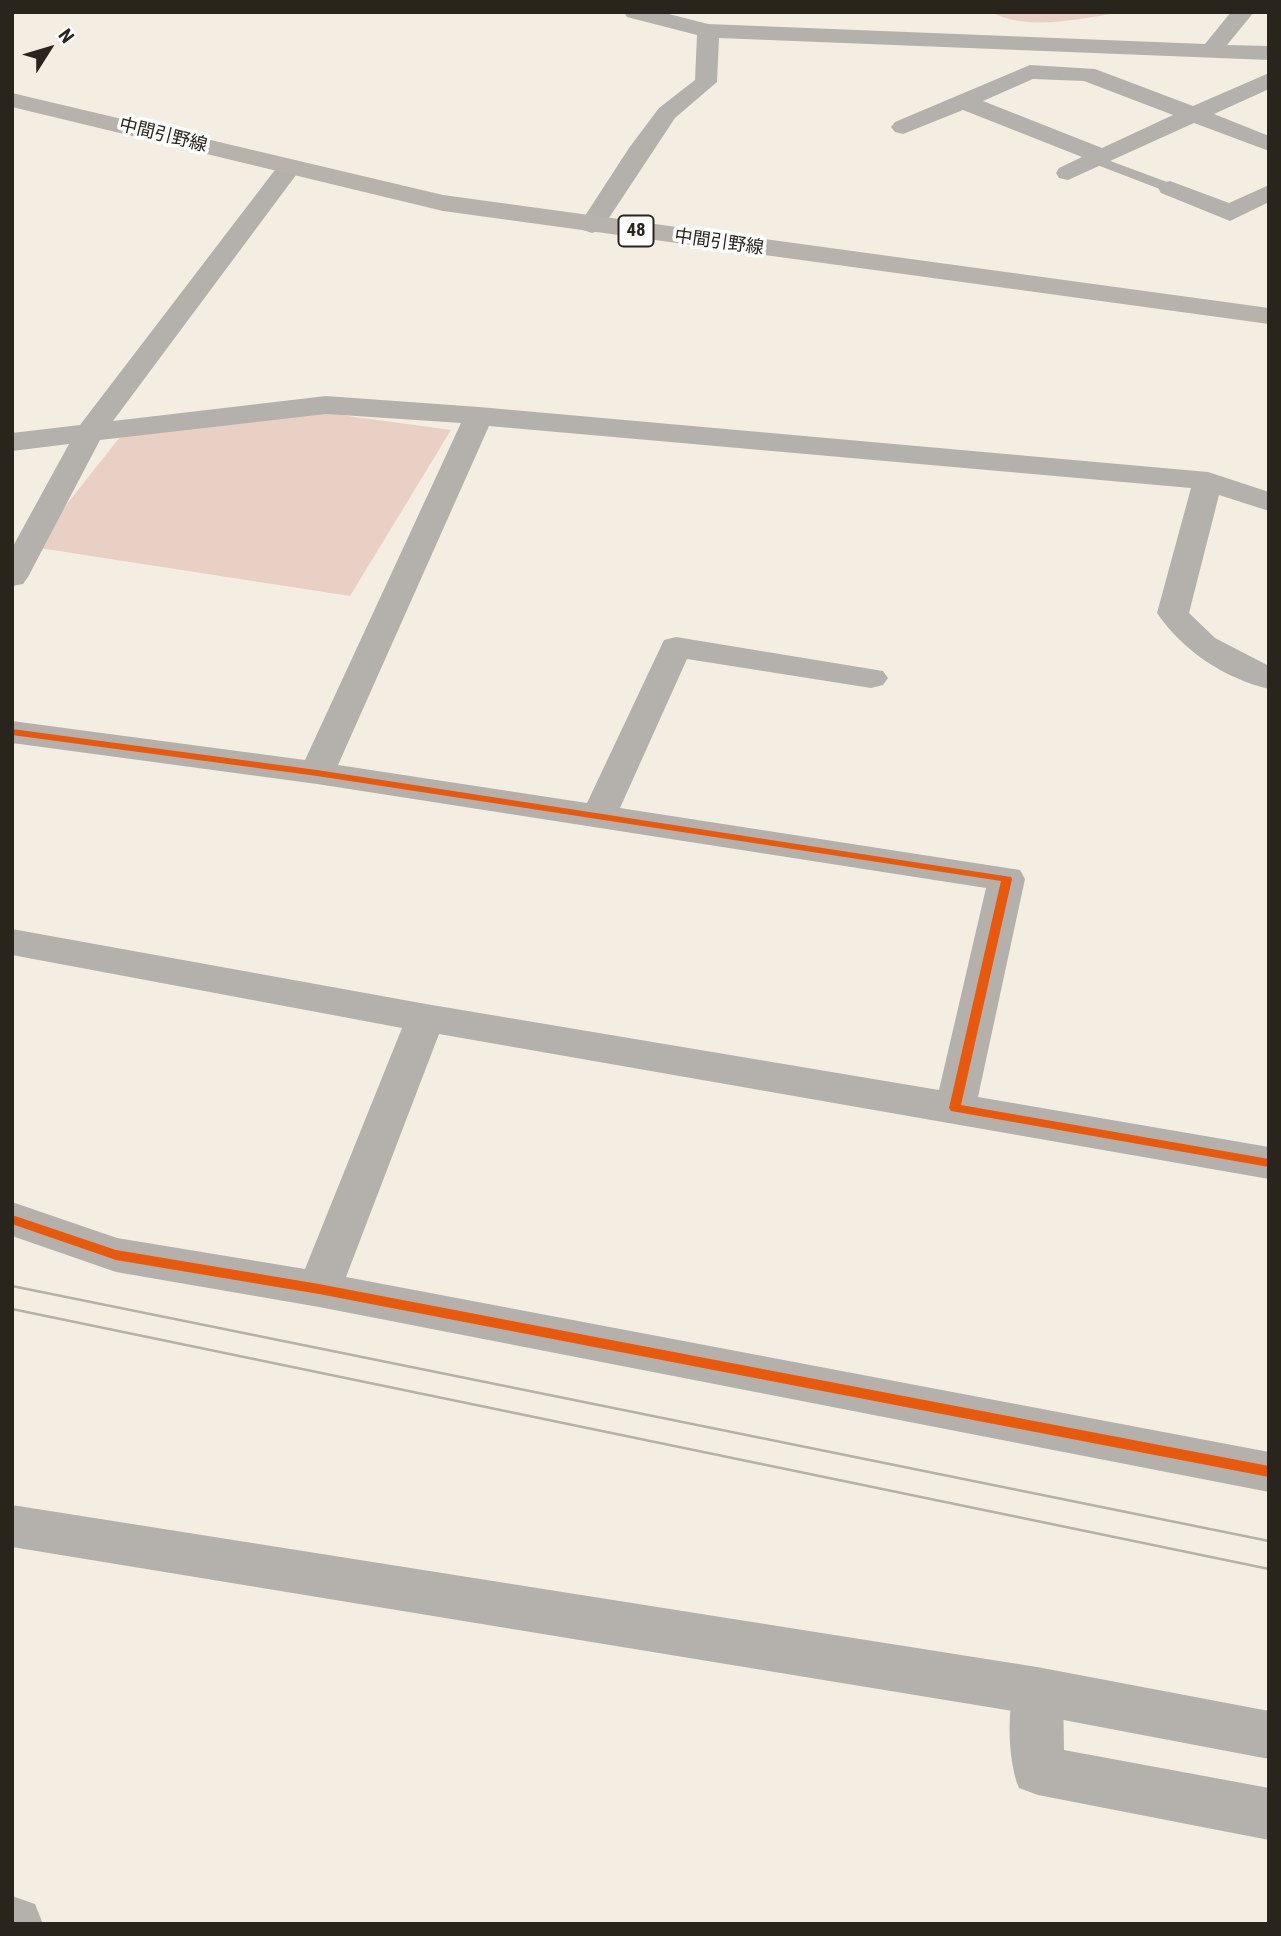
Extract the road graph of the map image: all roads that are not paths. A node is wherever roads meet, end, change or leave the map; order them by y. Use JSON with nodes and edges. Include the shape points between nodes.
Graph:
{"nodes":[{"id":1,"x":635,"y":12,"type":"edge"},
{"id":2,"x":1243,"y":12,"type":"edge"},
{"id":3,"x":708,"y":31,"type":"junction"},
{"id":4,"x":1212,"y":49,"type":"junction"},
{"id":5,"x":1269,"y":53,"type":"edge"},
{"id":6,"x":1269,"y":80,"type":"edge"},
{"id":7,"x":12,"y":100,"type":"edge"},
{"id":8,"x":962,"y":101,"type":"junction"},
{"id":9,"x":1191,"y":115,"type":"junction"},
{"id":10,"x":903,"y":127,"type":"dead end"},
{"id":11,"x":1269,"y":144,"type":"edge"},
{"id":12,"x":1099,"y":158,"type":"junction"},
{"id":13,"x":290,"y":167,"type":"junction"},
{"id":14,"x":1068,"y":173,"type":"dead end"},
{"id":15,"x":1170,"y":188,"type":"joint"},
{"id":16,"x":1269,"y":192,"type":"edge"},
{"id":17,"x":592,"y":225,"type":"junction"},
{"id":18,"x":1269,"y":316,"type":"edge"},
{"id":19,"x":480,"y":416,"type":"junction"},
{"id":20,"x":90,"y":432,"type":"junction"},
{"id":21,"x":12,"y":442,"type":"edge"},
{"id":22,"x":1209,"y":481,"type":"junction"},
{"id":23,"x":1269,"y":502,"type":"edge"},
{"id":24,"x":12,"y":577,"type":"edge"},
{"id":25,"x":872,"y":678,"type":"dead end"},
{"id":26,"x":1269,"y":679,"type":"edge"},
{"id":27,"x":12,"y":732,"type":"edge"},
{"id":28,"x":317,"y":773,"type":"junction"},
{"id":29,"x":599,"y":816,"type":"junction"},
{"id":30,"x":12,"y":942,"type":"edge"},
{"id":31,"x":426,"y":1018,"type":"junction"},
{"id":32,"x":955,"y":1108,"type":"junction"},
{"id":33,"x":1269,"y":1163,"type":"edge"},
{"id":34,"x":12,"y":1219,"type":"edge"},
{"id":35,"x":318,"y":1289,"type":"junction"},
{"id":36,"x":1269,"y":1472,"type":"edge"},
{"id":37,"x":12,"y":1526,"type":"edge"},
{"id":38,"x":1037,"y":1691,"type":"junction"},
{"id":39,"x":1269,"y":1735,"type":"edge"},
{"id":40,"x":1269,"y":1814,"type":"edge"}],
"edges":[{"from":1,"to":3,"type":"street"},
{"from":2,"to":4,"type":"street"},
{"from":3,"to":4,"type":"street"},
{"from":3,"to":17,"type":"street","via":[[706,82],[667,113]]},
{"from":4,"to":5,"type":"street"},
{"from":6,"to":9,"type":"street"},
{"from":7,"to":13,"type":"main road","name":"中間引野線","number":"48"},
{"from":8,"to":9,"type":"street","via":[[1030,72],[1087,74]]},
{"from":8,"to":10,"type":"street"},
{"from":8,"to":12,"type":"street"},
{"from":9,"to":11,"type":"street"},
{"from":9,"to":12,"type":"street"},
{"from":12,"to":14,"type":"street"},
{"from":12,"to":15,"type":"lane"},
{"from":13,"to":17,"type":"main road","name":"中間引野線","number":"48","via":[[443,203]]},
{"from":13,"to":20,"type":"street"},
{"from":15,"to":16,"type":"street","via":[[1230,213]]},
{"from":17,"to":18,"type":"main road","name":"中間引野線","number":"48"},
{"from":19,"to":20,"type":"street","via":[[326,405]]},
{"from":19,"to":22,"type":"street"},
{"from":19,"to":28,"type":"street"},
{"from":20,"to":21,"type":"street"},
{"from":20,"to":24,"type":"street"},
{"from":22,"to":23,"type":"street"},
{"from":22,"to":26,"type":"street","via":[[1173,613],[1183,629],[1208,649]]},
{"from":25,"to":29,"type":"street","via":[[676,647]]},
{"from":27,"to":28,"type":"street"},
{"from":28,"to":29,"type":"street"},
{"from":29,"to":32,"type":"street","via":[[1007,879]]},
{"from":30,"to":31,"type":"street"},
{"from":31,"to":32,"type":"street"},
{"from":31,"to":35,"type":"street"},
{"from":32,"to":33,"type":"street"},
{"from":34,"to":35,"type":"street","via":[[116,1255]]},
{"from":35,"to":36,"type":"street"},
{"from":37,"to":38,"type":"street"},
{"from":38,"to":39,"type":"street"},
{"from":38,"to":40,"type":"street","via":[[1038,1770]]}]}
